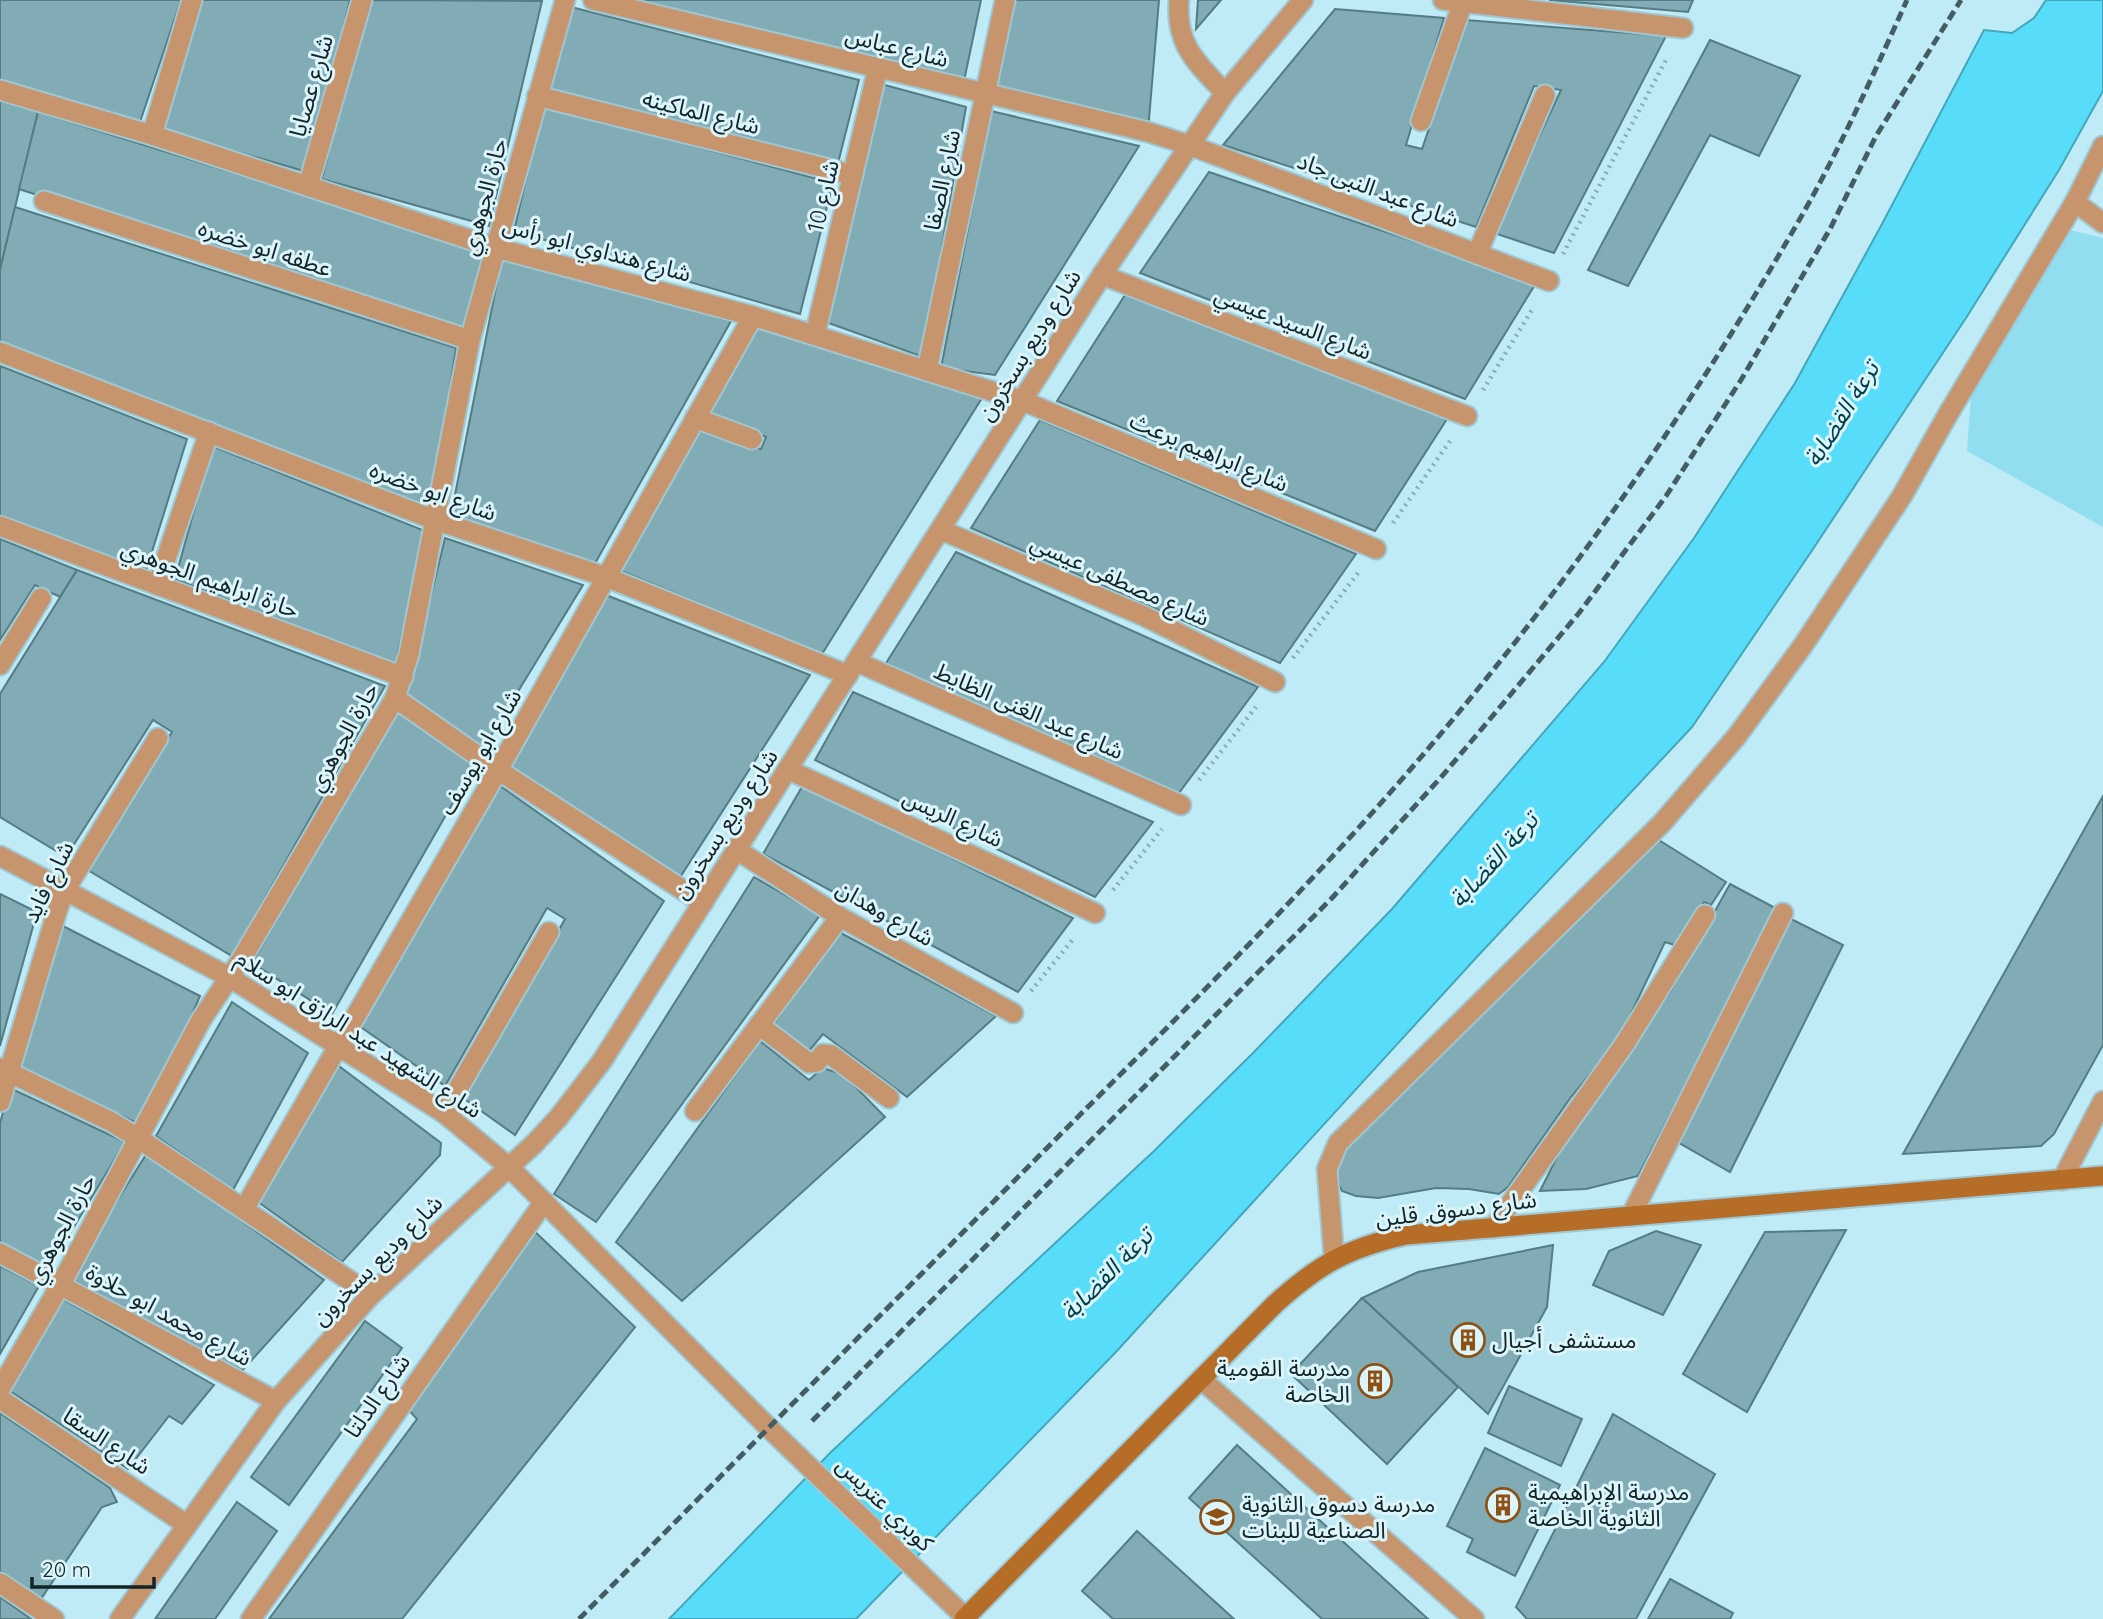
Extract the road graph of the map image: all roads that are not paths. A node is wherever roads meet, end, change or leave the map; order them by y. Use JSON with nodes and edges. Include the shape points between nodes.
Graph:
{"nodes":[{"id":1,"x":192,"y":0,"type":"edge"},
{"id":2,"x":362,"y":0,"type":"edge"},
{"id":3,"x":565,"y":0,"type":"edge"},
{"id":4,"x":593,"y":0,"type":"edge"},
{"id":5,"x":1004,"y":0,"type":"edge"},
{"id":6,"x":1179,"y":0,"type":"edge"},
{"id":7,"x":1303,"y":0,"type":"edge"},
{"id":8,"x":1453,"y":1,"type":"edge"},
{"id":9,"x":1683,"y":28,"type":"dead end"},
{"id":10,"x":878,"y":67,"type":"junction"},
{"id":11,"x":0,"y":90,"type":"edge"},
{"id":12,"x":1225,"y":93,"type":"junction"},
{"id":13,"x":986,"y":94,"type":"junction"},
{"id":14,"x":1545,"y":94,"type":"dead end"},
{"id":15,"x":537,"y":96,"type":"junction"},
{"id":16,"x":1421,"y":121,"type":"dead end"},
{"id":17,"x":152,"y":135,"type":"junction"},
{"id":18,"x":1189,"y":145,"type":"junction"},
{"id":19,"x":2103,"y":146,"type":"edge"},
{"id":20,"x":853,"y":175,"type":"junction"},
{"id":21,"x":308,"y":186,"type":"junction"},
{"id":22,"x":44,"y":201,"type":"dead end"},
{"id":23,"x":2075,"y":202,"type":"junction"},
{"id":24,"x":2103,"y":223,"type":"edge"},
{"id":25,"x":496,"y":248,"type":"junction"},
{"id":26,"x":1477,"y":254,"type":"junction"},
{"id":27,"x":1102,"y":275,"type":"junction"},
{"id":28,"x":1549,"y":281,"type":"dead end"},
{"id":29,"x":752,"y":316,"type":"junction"},
{"id":30,"x":816,"y":335,"type":"junction"},
{"id":31,"x":470,"y":340,"type":"junction"},
{"id":32,"x":0,"y":352,"type":"edge"},
{"id":33,"x":927,"y":370,"type":"junction"},
{"id":34,"x":1023,"y":401,"type":"junction"},
{"id":35,"x":1467,"y":416,"type":"dead end"},
{"id":36,"x":695,"y":418,"type":"junction"},
{"id":37,"x":209,"y":432,"type":"junction"},
{"id":38,"x":752,"y":439,"type":"dead end"},
{"id":39,"x":435,"y":520,"type":"junction"},
{"id":40,"x":0,"y":526,"type":"edge"},
{"id":41,"x":941,"y":530,"type":"junction"},
{"id":42,"x":1376,"y":549,"type":"dead end"},
{"id":43,"x":606,"y":577,"type":"junction"},
{"id":44,"x":157,"y":585,"type":"junction"},
{"id":45,"x":41,"y":598,"type":"dead end"},
{"id":46,"x":0,"y":665,"type":"edge"},
{"id":47,"x":853,"y":668,"type":"junction"},
{"id":48,"x":403,"y":677,"type":"junction"},
{"id":49,"x":1275,"y":682,"type":"dead end"},
{"id":50,"x":395,"y":698,"type":"junction"},
{"id":51,"x":158,"y":738,"type":"dead end"},
{"id":52,"x":498,"y":770,"type":"junction"},
{"id":53,"x":789,"y":770,"type":"junction"},
{"id":54,"x":1181,"y":805,"type":"dead end"},
{"id":55,"x":737,"y":850,"type":"junction"},
{"id":56,"x":0,"y":856,"type":"edge"},
{"id":57,"x":65,"y":890,"type":"junction"},
{"id":58,"x":703,"y":903,"type":"junction"},
{"id":59,"x":1783,"y":912,"type":"dead end"},
{"id":60,"x":1095,"y":913,"type":"dead end"},
{"id":61,"x":1705,"y":915,"type":"dead end"},
{"id":62,"x":840,"y":917,"type":"junction"},
{"id":63,"x":549,"y":932,"type":"dead end"},
{"id":64,"x":229,"y":977,"type":"junction"},
{"id":65,"x":1013,"y":1013,"type":"dead end"},
{"id":66,"x":759,"y":1024,"type":"junction"},
{"id":67,"x":339,"y":1045,"type":"junction"},
{"id":68,"x":4,"y":1070,"type":"edge"},
{"id":69,"x":888,"y":1098,"type":"dead end"},
{"id":70,"x":2103,"y":1101,"type":"edge"},
{"id":71,"x":0,"y":1102,"type":"edge"},
{"id":72,"x":695,"y":1111,"type":"dead end"},
{"id":73,"x":444,"y":1113,"type":"junction"},
{"id":74,"x":138,"y":1138,"type":"junction"},
{"id":75,"x":509,"y":1167,"type":"junction"},
{"id":76,"x":2103,"y":1176,"type":"edge"},
{"id":77,"x":2062,"y":1180,"type":"junction"},
{"id":78,"x":544,"y":1202,"type":"junction"},
{"id":79,"x":244,"y":1209,"type":"junction"},
{"id":80,"x":1631,"y":1216,"type":"junction"},
{"id":81,"x":1493,"y":1228,"type":"junction"},
{"id":82,"x":0,"y":1253,"type":"edge"},
{"id":83,"x":1334,"y":1258,"type":"junction"},
{"id":84,"x":61,"y":1284,"type":"junction"},
{"id":85,"x":371,"y":1295,"type":"junction"},
{"id":86,"x":1201,"y":1378,"type":"junction"},
{"id":87,"x":0,"y":1389,"type":"edge"},
{"id":88,"x":0,"y":1399,"type":"edge"},
{"id":89,"x":276,"y":1401,"type":"junction"},
{"id":90,"x":769,"y":1428,"type":"joint"},
{"id":91,"x":187,"y":1525,"type":"junction"},
{"id":92,"x":0,"y":1583,"type":"edge"},
{"id":93,"x":964,"y":1618,"type":"edge"},
{"id":94,"x":54,"y":1619,"type":"edge"},
{"id":95,"x":120,"y":1619,"type":"edge"},
{"id":96,"x":251,"y":1619,"type":"edge"},
{"id":97,"x":1475,"y":1619,"type":"edge"}],
"edges":[{"from":1,"to":17,"type":"street"},
{"from":2,"to":21,"type":"street","name":"شارع عصايا"},
{"from":3,"to":15,"type":"street","name":"حارة الجوهري"},
{"from":4,"to":10,"type":"street","name":"شارع عباس"},
{"from":5,"to":13,"type":"street","name":"شارع الصفا"},
{"from":6,"to":12,"type":"street","via":[[1180,32],[1187,50]]},
{"from":7,"to":12,"type":"street","name":"شارع وديع بسخرون"},
{"from":8,"to":9,"type":"street"},
{"from":8,"to":16,"type":"street"},
{"from":10,"to":13,"type":"street","name":"شارع عباس"},
{"from":10,"to":20,"type":"street","name":"شارع 10"},
{"from":11,"to":17,"type":"street","name":"شارع هنداوي ابو رأس"},
{"from":12,"to":18,"type":"street","name":"شارع وديع بسخرون"},
{"from":13,"to":18,"type":"street","name":"شارع عباس"},
{"from":13,"to":33,"type":"street","name":"شارع الصفا"},
{"from":14,"to":26,"type":"street"},
{"from":15,"to":20,"type":"street","name":"شارع الماكينه"},
{"from":15,"to":25,"type":"street","name":"حارة الجوهري"},
{"from":17,"to":21,"type":"street","name":"شارع هنداوي ابو رأس"},
{"from":18,"to":26,"type":"street","name":"شارع عبد النبى جاد"},
{"from":18,"to":27,"type":"street","name":"شارع وديع بسخرون"},
{"from":19,"to":23,"type":"street"},
{"from":20,"to":30,"type":"street","name":"شارع 10"},
{"from":21,"to":25,"type":"street","name":"شارع هنداوي ابو رأس"},
{"from":22,"to":31,"type":"street","name":"عطفه ابو خضره"},
{"from":23,"to":24,"type":"street"},
{"from":23,"to":83,"type":"street","via":[[1902,496],[1737,736],[1663,822],[1338,1143],[1327,1169]]},
{"from":25,"to":29,"type":"street","name":"شارع هنداوي ابو رأس"},
{"from":25,"to":31,"type":"street","name":"حارة الجوهري"},
{"from":26,"to":28,"type":"street","name":"شارع عبد النبى جاد"},
{"from":27,"to":34,"type":"street","name":"شارع وديع بسخرون"},
{"from":27,"to":35,"type":"street","name":"شارع السيد عيسي"},
{"from":29,"to":30,"type":"street","name":"شارع هنداوي ابو رأس"},
{"from":29,"to":36,"type":"street","name":"شارع ابو يوسف"},
{"from":30,"to":33,"type":"street","name":"شارع هنداوي ابو رأس"},
{"from":31,"to":39,"type":"street","name":"حارة الجوهري"},
{"from":32,"to":37,"type":"street","name":"شارع ابو خضره"},
{"from":33,"to":34,"type":"street","name":"شارع هنداوي ابو رأس"},
{"from":34,"to":41,"type":"street","name":"شارع وديع بسخرون"},
{"from":34,"to":42,"type":"street","name":"شارع ابراهيم برعث"},
{"from":36,"to":38,"type":"street"},
{"from":36,"to":43,"type":"street","name":"شارع ابو يوسف"},
{"from":37,"to":39,"type":"street","name":"شارع ابو خضره"},
{"from":37,"to":44,"type":"street"},
{"from":39,"to":43,"type":"street","name":"شارع ابو خضره"},
{"from":39,"to":48,"type":"street","name":"حارة الجوهري"},
{"from":40,"to":44,"type":"street","name":"حارة ابراهيم الجوهري"},
{"from":41,"to":47,"type":"street","name":"شارع وديع بسخرون"},
{"from":41,"to":49,"type":"street","name":"شارع مصطفى عيسي","via":[[1144,616]]},
{"from":43,"to":47,"type":"street","name":"شارع ابو خضره"},
{"from":43,"to":52,"type":"street","name":"شارع ابو يوسف"},
{"from":44,"to":48,"type":"street","name":"حارة ابراهيم الجوهري"},
{"from":45,"to":46,"type":"street"},
{"from":47,"to":53,"type":"street","name":"شارع وديع بسخرون"},
{"from":47,"to":54,"type":"street","name":"شارع عبد الغنى الظايط"},
{"from":48,"to":50,"type":"street","name":"حارة الجوهري"},
{"from":50,"to":52,"type":"street"},
{"from":50,"to":64,"type":"street","name":"حارة الجوهري"},
{"from":51,"to":57,"type":"street","name":"شارع فايد"},
{"from":52,"to":58,"type":"street"},
{"from":52,"to":67,"type":"street","name":"شارع ابو يوسف"},
{"from":53,"to":55,"type":"street","name":"شارع وديع بسخرون"},
{"from":53,"to":60,"type":"street","name":"شارع الريس"},
{"from":55,"to":58,"type":"street","name":"شارع وديع بسخرون"},
{"from":55,"to":62,"type":"street","name":"شارع وهدان"},
{"from":56,"to":57,"type":"street","name":"شارع الشهيد عبد الرازق ابو سلام"},
{"from":57,"to":64,"type":"street","name":"شارع الشهيد عبد الرازق ابو سلام"},
{"from":57,"to":68,"type":"street","name":"شارع فايد"},
{"from":58,"to":75,"type":"street","name":"شارع وديع بسخرون","via":[[582,1090]]},
{"from":59,"to":80,"type":"street"},
{"from":61,"to":81,"type":"street","via":[[1624,1045]]},
{"from":62,"to":65,"type":"street","name":"شارع وهدان"},
{"from":62,"to":66,"type":"street"},
{"from":63,"to":73,"type":"street"},
{"from":64,"to":67,"type":"street","name":"شارع الشهيد عبد الرازق ابو سلام"},
{"from":64,"to":74,"type":"street","name":"حارة الجوهري"},
{"from":66,"to":69,"type":"street","via":[[809,1063],[823,1054],[831,1055]]},
{"from":66,"to":72,"type":"street"},
{"from":67,"to":73,"type":"street","name":"شارع الشهيد عبد الرازق ابو سلام"},
{"from":67,"to":79,"type":"street","name":"شارع ابو يوسف"},
{"from":68,"to":71,"type":"street","name":"شارع فايد"},
{"from":68,"to":74,"type":"street"},
{"from":70,"to":77,"type":"street"},
{"from":73,"to":75,"type":"street","name":"شارع الشهيد عبد الرازق ابو سلام"},
{"from":74,"to":79,"type":"street"},
{"from":74,"to":84,"type":"street","name":"حارة الجوهري"},
{"from":75,"to":78,"type":"street","name":"شارع الشهيد عبد الرازق ابو سلام"},
{"from":75,"to":85,"type":"street","name":"شارع وديع بسخرون"},
{"from":76,"to":77,"type":"main road","name":"شارع دسوق, قلين"},
{"from":77,"to":80,"type":"main road","name":"شارع دسوق, قلين"},
{"from":78,"to":90,"type":"street","name":"شارع الشهيد عبد الرازق ابو سلام"},
{"from":78,"to":96,"type":"street","name":"شارع الدلتا"},
{"from":79,"to":85,"type":"street"},
{"from":80,"to":81,"type":"main road","name":"شارع دسوق, قلين"},
{"from":81,"to":83,"type":"main road","name":"شارع دسوق, قلين","via":[[1406,1235]]},
{"from":82,"to":84,"type":"street","name":"شارع محمد ابو حلاوة"},
{"from":83,"to":86,"type":"main road","name":"شارع دسوق, قلين","via":[[1275,1304]]},
{"from":84,"to":87,"type":"street","name":"حارة الجوهري"},
{"from":84,"to":89,"type":"street","name":"شارع محمد ابو حلاوة"},
{"from":85,"to":89,"type":"street","name":"شارع وديع بسخرون"},
{"from":86,"to":93,"type":"main road","name":"شارع دسوق, قلين"},
{"from":86,"to":97,"type":"street"},
{"from":88,"to":91,"type":"street","name":"شارع السقا"},
{"from":89,"to":91,"type":"street","name":"شارع وديع بسخرون"},
{"from":90,"to":93,"type":"street","name":"كوبري عتريس"},
{"from":91,"to":95,"type":"street","name":"شارع وديع بسخرون"},
{"from":92,"to":94,"type":"street"}]}
